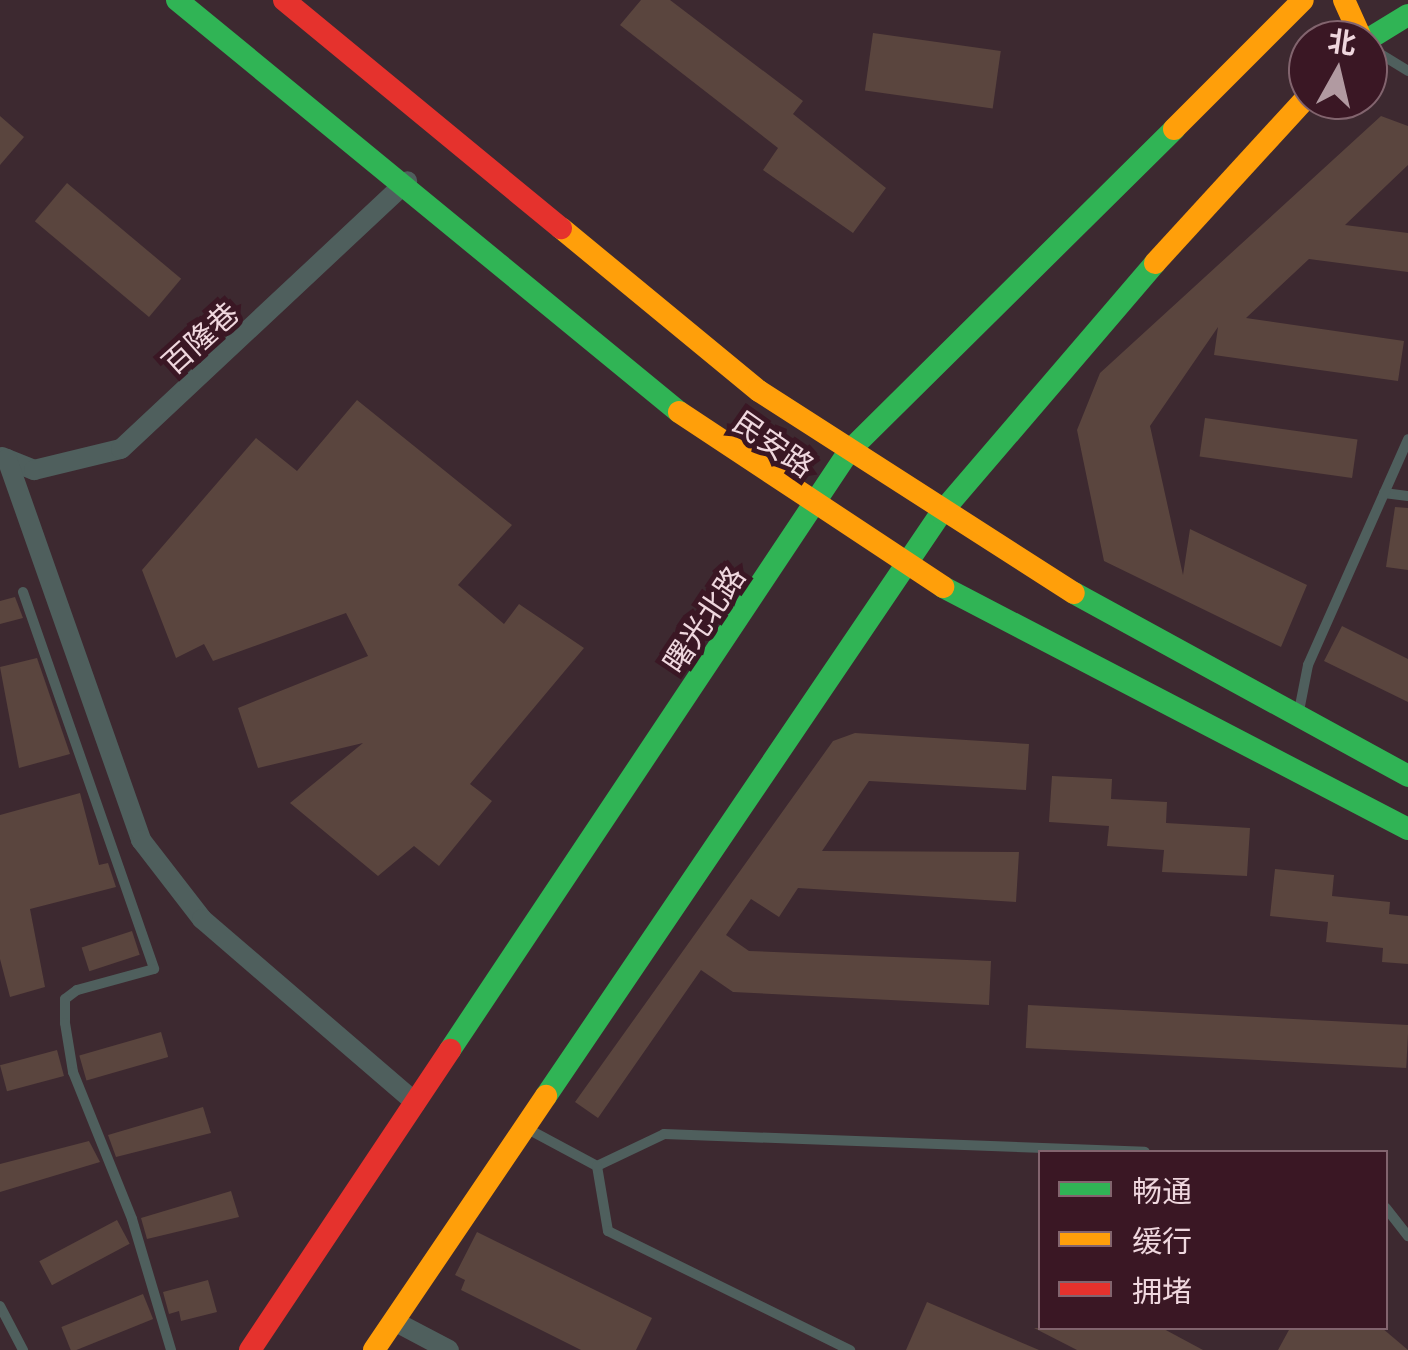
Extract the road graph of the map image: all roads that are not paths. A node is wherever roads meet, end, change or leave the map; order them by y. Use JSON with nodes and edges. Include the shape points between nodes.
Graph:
{"nodes":[{"id":1,"x":177,"y":0,"type":"edge"},
{"id":2,"x":1303,"y":0,"type":"edge"},
{"id":3,"x":301,"y":5,"type":"edge"},
{"id":4,"x":1288,"y":115,"type":"edge"},
{"id":5,"x":407,"y":181,"type":"junction"},
{"id":6,"x":1408,"y":439,"type":"edge"},
{"id":7,"x":849,"y":451,"type":"junction"},
{"id":8,"x":3,"y":458,"type":"edge"},
{"id":9,"x":1384,"y":493,"type":"junction"},
{"id":10,"x":1408,"y":496,"type":"edge"},
{"id":11,"x":815,"y":510,"type":"junction"},
{"id":12,"x":941,"y":513,"type":"junction"},
{"id":13,"x":905,"y":567,"type":"junction"},
{"id":14,"x":23,"y":592,"type":"dead end"},
{"id":15,"x":1298,"y":716,"type":"junction"},
{"id":16,"x":1408,"y":776,"type":"edge"},
{"id":17,"x":1408,"y":830,"type":"edge"},
{"id":18,"x":416,"y":1103,"type":"junction"},
{"id":19,"x":525,"y":1128,"type":"junction"},
{"id":20,"x":1092,"y":1150,"type":"edge"},
{"id":21,"x":596,"y":1166,"type":"junction"},
{"id":22,"x":1388,"y":1211,"type":"edge"},
{"id":23,"x":1408,"y":1236,"type":"edge"},
{"id":24,"x":0,"y":1306,"type":"edge"},
{"id":25,"x":394,"y":1321,"type":"junction"},
{"id":26,"x":22,"y":1350,"type":"edge"},
{"id":27,"x":171,"y":1350,"type":"edge"},
{"id":28,"x":250,"y":1350,"type":"edge"},
{"id":29,"x":374,"y":1350,"type":"edge"},
{"id":30,"x":449,"y":1350,"type":"edge"},
{"id":31,"x":850,"y":1350,"type":"edge"}],
"edges":[{"from":1,"to":5,"type":"main road","name":"民安路"},
{"from":2,"to":7,"type":"main road","name":"曙光北路"},
{"from":3,"to":7,"type":"main road","name":"民安路","via":[[760,391]]},
{"from":4,"to":12,"type":"main road","via":[[1242,160]]},
{"from":5,"to":8,"type":"street","name":"百隆巷","via":[[121,449],[34,470]]},
{"from":5,"to":11,"type":"main road","name":"民安路","via":[[720,446]]},
{"from":6,"to":9,"type":"lane"},
{"from":7,"to":11,"type":"main road","name":"曙光北路"},
{"from":7,"to":12,"type":"main road","name":"民安路"},
{"from":8,"to":18,"type":"street","via":[[141,840],[202,919]]},
{"from":9,"to":10,"type":"lane"},
{"from":9,"to":15,"type":"lane","via":[[1308,665]]},
{"from":11,"to":13,"type":"main road","name":"民安路"},
{"from":11,"to":18,"type":"main road","name":"曙光北路"},
{"from":12,"to":13,"type":"main road"},
{"from":12,"to":15,"type":"main road","name":"民安路"},
{"from":13,"to":17,"type":"main road","name":"民安路"},
{"from":13,"to":19,"type":"main road"},
{"from":14,"to":27,"type":"lane","via":[[154,968],[77,990],[65,999],[65,1023],[73,1072]]},
{"from":15,"to":16,"type":"main road","name":"民安路"},
{"from":18,"to":28,"type":"main road","name":"曙光北路"},
{"from":19,"to":21,"type":"lane"},
{"from":19,"to":25,"type":"main road"},
{"from":20,"to":21,"type":"lane","via":[[664,1134]]},
{"from":21,"to":31,"type":"lane","via":[[608,1231]]},
{"from":22,"to":23,"type":"lane"},
{"from":24,"to":26,"type":"lane"},
{"from":25,"to":29,"type":"main road"},
{"from":25,"to":30,"type":"street"}]}
